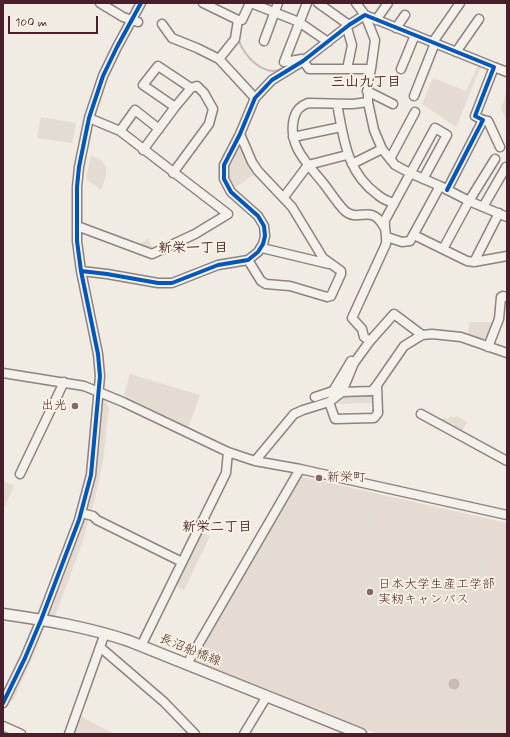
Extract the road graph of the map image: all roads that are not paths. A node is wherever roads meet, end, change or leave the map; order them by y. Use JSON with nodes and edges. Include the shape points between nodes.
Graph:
{"nodes":[{"id":1,"x":100,"y":3,"type":"edge"},
{"id":2,"x":141,"y":3,"type":"edge"},
{"id":3,"x":203,"y":3,"type":"edge"},
{"id":4,"x":250,"y":3,"type":"edge"},
{"id":5,"x":278,"y":3,"type":"edge"},
{"id":6,"x":307,"y":3,"type":"edge"},
{"id":7,"x":318,"y":3,"type":"edge"},
{"id":8,"x":356,"y":3,"type":"edge"},
{"id":9,"x":388,"y":3,"type":"edge"},
{"id":10,"x":460,"y":3,"type":"edge"},
{"id":11,"x":275,"y":13,"type":"junction"},
{"id":12,"x":365,"y":15,"type":"junction"},
{"id":13,"x":405,"y":15,"type":"dead end"},
{"id":14,"x":479,"y":18,"type":"dead end"},
{"id":15,"x":135,"y":20,"type":"junction"},
{"id":16,"x":238,"y":20,"type":"junction"},
{"id":17,"x":376,"y":20,"type":"junction"},
{"id":18,"x":299,"y":22,"type":"junction"},
{"id":19,"x":162,"y":24,"type":"dead end"},
{"id":20,"x":348,"y":27,"type":"junction"},
{"id":21,"x":396,"y":28,"type":"junction"},
{"id":22,"x":415,"y":35,"type":"junction"},
{"id":23,"x":264,"y":41,"type":"dead end"},
{"id":24,"x":328,"y":42,"type":"junction"},
{"id":25,"x":434,"y":43,"type":"junction"},
{"id":26,"x":456,"y":52,"type":"junction"},
{"id":27,"x":219,"y":59,"type":"junction"},
{"id":28,"x":303,"y":61,"type":"junction"},
{"id":29,"x":494,"y":67,"type":"junction"},
{"id":30,"x":347,"y":69,"type":"junction"},
{"id":31,"x":371,"y":69,"type":"junction"},
{"id":32,"x":401,"y":69,"type":"dead end"},
{"id":33,"x":507,"y":72,"type":"edge"},
{"id":34,"x":191,"y":88,"type":"junction"},
{"id":35,"x":367,"y":90,"type":"junction"},
{"id":36,"x":414,"y":96,"type":"dead end"},
{"id":37,"x":255,"y":98,"type":"junction"},
{"id":38,"x":368,"y":102,"type":"junction"},
{"id":39,"x":336,"y":104,"type":"junction"},
{"id":40,"x":393,"y":104,"type":"dead end"},
{"id":41,"x":175,"y":107,"type":"junction"},
{"id":42,"x":415,"y":112,"type":"dead end"},
{"id":43,"x":89,"y":118,"type":"junction"},
{"id":44,"x":483,"y":120,"type":"junction"},
{"id":45,"x":341,"y":127,"type":"junction"},
{"id":46,"x":159,"y":129,"type":"junction"},
{"id":47,"x":120,"y":132,"type":"junction"},
{"id":48,"x":240,"y":134,"type":"junction"},
{"id":49,"x":293,"y":138,"type":"junction"},
{"id":50,"x":500,"y":147,"type":"dead end"},
{"id":51,"x":382,"y":149,"type":"junction"},
{"id":52,"x":143,"y":150,"type":"junction"},
{"id":53,"x":348,"y":155,"type":"junction"},
{"id":54,"x":390,"y":159,"type":"junction"},
{"id":55,"x":495,"y":159,"type":"dead end"},
{"id":56,"x":352,"y":164,"type":"junction"},
{"id":57,"x":308,"y":165,"type":"junction"},
{"id":58,"x":506,"y":167,"type":"edge"},
{"id":59,"x":173,"y":173,"type":"junction"},
{"id":60,"x":410,"y":173,"type":"junction"},
{"id":61,"x":423,"y":179,"type":"junction"},
{"id":62,"x":444,"y":188,"type":"junction"},
{"id":63,"x":284,"y":197,"type":"junction"},
{"id":64,"x":469,"y":201,"type":"junction"},
{"id":65,"x":394,"y":204,"type":"junction"},
{"id":66,"x":483,"y":207,"type":"junction"},
{"id":67,"x":505,"y":215,"type":"edge"},
{"id":68,"x":77,"y":226,"type":"junction"},
{"id":69,"x":384,"y":227,"type":"junction"},
{"id":70,"x":414,"y":235,"type":"junction"},
{"id":71,"x":387,"y":237,"type":"junction"},
{"id":72,"x":262,"y":248,"type":"junction"},
{"id":73,"x":443,"y":249,"type":"junction"},
{"id":74,"x":507,"y":256,"type":"edge"},
{"id":75,"x":248,"y":260,"type":"junction"},
{"id":76,"x":474,"y":262,"type":"junction"},
{"id":77,"x":331,"y":265,"type":"junction"},
{"id":78,"x":81,"y":271,"type":"junction"},
{"id":79,"x":507,"y":296,"type":"edge"},
{"id":80,"x":422,"y":335,"type":"junction"},
{"id":81,"x":370,"y":341,"type":"junction"},
{"id":82,"x":488,"y":347,"type":"junction"},
{"id":83,"x":358,"y":350,"type":"dead end"},
{"id":84,"x":507,"y":353,"type":"edge"},
{"id":85,"x":3,"y":373,"type":"edge"},
{"id":86,"x":64,"y":382,"type":"junction"},
{"id":87,"x":377,"y":385,"type":"junction"},
{"id":88,"x":99,"y":392,"type":"junction"},
{"id":89,"x":342,"y":392,"type":"junction"},
{"id":90,"x":315,"y":397,"type":"dead end"},
{"id":91,"x":329,"y":402,"type":"junction"},
{"id":92,"x":421,"y":414,"type":"dead end"},
{"id":93,"x":228,"y":452,"type":"junction"},
{"id":94,"x":507,"y":460,"type":"edge"},
{"id":95,"x":255,"y":461,"type":"junction"},
{"id":96,"x":300,"y":469,"type":"junction"},
{"id":97,"x":20,"y":474,"type":"dead end"},
{"id":98,"x":81,"y":513,"type":"junction"},
{"id":99,"x":507,"y":515,"type":"edge"},
{"id":100,"x":182,"y":562,"type":"junction"},
{"id":101,"x":3,"y":614,"type":"edge"},
{"id":102,"x":41,"y":620,"type":"junction"},
{"id":103,"x":105,"y":633,"type":"junction"},
{"id":104,"x":141,"y":646,"type":"junction"},
{"id":105,"x":100,"y":647,"type":"junction"},
{"id":106,"x":187,"y":664,"type":"junction"},
{"id":107,"x":267,"y":696,"type":"junction"},
{"id":108,"x":3,"y":703,"type":"edge"},
{"id":109,"x":3,"y":726,"type":"edge"},
{"id":110,"x":21,"y":734,"type":"edge"},
{"id":111,"x":68,"y":734,"type":"edge"},
{"id":112,"x":195,"y":734,"type":"edge"},
{"id":113,"x":245,"y":734,"type":"edge"},
{"id":114,"x":362,"y":734,"type":"edge"}],
"edges":[{"from":1,"to":15,"type":"street","via":[[123,17]]},
{"from":2,"to":15,"type":"street"},
{"from":3,"to":16,"type":"street"},
{"from":4,"to":11,"type":"street"},
{"from":4,"to":16,"type":"street","via":[[242,20]]},
{"from":5,"to":11,"type":"street"},
{"from":6,"to":18,"type":"street"},
{"from":7,"to":20,"type":"street"},
{"from":8,"to":12,"type":"street"},
{"from":9,"to":17,"type":"street"},
{"from":10,"to":25,"type":"street"},
{"from":11,"to":18,"type":"street"},
{"from":11,"to":23,"type":"street"},
{"from":12,"to":17,"type":"street"},
{"from":12,"to":20,"type":"street"},
{"from":12,"to":31,"type":"street","via":[[375,40]]},
{"from":13,"to":21,"type":"street"},
{"from":14,"to":26,"type":"street"},
{"from":15,"to":43,"type":"street","via":[[109,62]]},
{"from":16,"to":27,"type":"street","via":[[235,39]]},
{"from":17,"to":21,"type":"street"},
{"from":18,"to":24,"type":"street"},
{"from":18,"to":28,"type":"street","via":[[284,62],[299,59]]},
{"from":19,"to":27,"type":"street","via":[[172,38]]},
{"from":20,"to":24,"type":"street"},
{"from":20,"to":30,"type":"street","via":[[352,45]]},
{"from":21,"to":22,"type":"street"},
{"from":22,"to":25,"type":"street"},
{"from":22,"to":32,"type":"street"},
{"from":24,"to":28,"type":"street"},
{"from":25,"to":26,"type":"street"},
{"from":25,"to":36,"type":"street"},
{"from":26,"to":29,"type":"street"},
{"from":27,"to":37,"type":"street"},
{"from":28,"to":30,"type":"street","via":[[309,69]]},
{"from":28,"to":37,"type":"street","via":[[272,80]]},
{"from":29,"to":33,"type":"street"},
{"from":29,"to":44,"type":"street","via":[[475,116]]},
{"from":30,"to":31,"type":"street"},
{"from":31,"to":35,"type":"street"},
{"from":34,"to":41,"type":"street"},
{"from":34,"to":41,"type":"street","via":[[158,66],[143,85]]},
{"from":34,"to":59,"type":"street","via":[[197,86],[213,109],[209,124]]},
{"from":35,"to":38,"type":"street"},
{"from":35,"to":40,"type":"street"},
{"from":37,"to":48,"type":"street"},
{"from":38,"to":39,"type":"street"},
{"from":38,"to":51,"type":"street","via":[[374,130]]},
{"from":39,"to":45,"type":"street"},
{"from":39,"to":49,"type":"street","via":[[302,105],[292,125]]},
{"from":41,"to":46,"type":"street"},
{"from":42,"to":54,"type":"street"},
{"from":43,"to":47,"type":"street"},
{"from":43,"to":68,"type":"street","via":[[79,167]]},
{"from":44,"to":50,"type":"street","via":[[488,121]]},
{"from":44,"to":62,"type":"street"},
{"from":45,"to":49,"type":"street"},
{"from":45,"to":53,"type":"street"},
{"from":46,"to":47,"type":"street","via":[[136,110]]},
{"from":46,"to":52,"type":"street"},
{"from":47,"to":52,"type":"street"},
{"from":48,"to":63,"type":"street","via":[[258,171]]},
{"from":48,"to":72,"type":"street","via":[[224,165],[223,176],[231,192],[258,216],[265,231]]},
{"from":49,"to":57,"type":"street"},
{"from":51,"to":54,"type":"street"},
{"from":51,"to":56,"type":"street"},
{"from":52,"to":59,"type":"street"},
{"from":53,"to":56,"type":"street"},
{"from":53,"to":57,"type":"street"},
{"from":54,"to":60,"type":"street","via":[[395,165]]},
{"from":55,"to":64,"type":"street"},
{"from":56,"to":65,"type":"street","via":[[360,178],[378,195]]},
{"from":57,"to":63,"type":"street"},
{"from":57,"to":69,"type":"street","via":[[346,212],[358,215],[371,214],[380,220]]},
{"from":58,"to":66,"type":"street"},
{"from":59,"to":68,"type":"street","via":[[228,214],[195,234],[152,254]]},
{"from":60,"to":61,"type":"street"},
{"from":60,"to":61,"type":"street","via":[[435,128],[447,135]]},
{"from":60,"to":65,"type":"street"},
{"from":61,"to":62,"type":"street"},
{"from":62,"to":64,"type":"street"},
{"from":62,"to":70,"type":"street"},
{"from":63,"to":77,"type":"street","via":[[298,215],[323,258]]},
{"from":64,"to":66,"type":"street"},
{"from":64,"to":73,"type":"street"},
{"from":65,"to":69,"type":"street"},
{"from":66,"to":67,"type":"street"},
{"from":67,"to":76,"type":"street"},
{"from":68,"to":78,"type":"street"},
{"from":69,"to":71,"type":"street"},
{"from":70,"to":71,"type":"street","via":[[406,242]]},
{"from":70,"to":73,"type":"street"},
{"from":71,"to":81,"type":"street","via":[[352,318],[362,329],[364,337]]},
{"from":72,"to":75,"type":"street"},
{"from":72,"to":77,"type":"street"},
{"from":73,"to":76,"type":"street","via":[[467,262]]},
{"from":74,"to":76,"type":"street"},
{"from":75,"to":77,"type":"street","via":[[261,281],[266,284],[290,286],[327,297],[331,296],[341,274]]},
{"from":75,"to":78,"type":"street","via":[[218,265],[164,283]]},
{"from":78,"to":88,"type":"street","via":[[98,354]]},
{"from":79,"to":82,"type":"street","via":[[501,297],[499,319]]},
{"from":80,"to":81,"type":"street","via":[[394,314]]},
{"from":80,"to":82,"type":"street","via":[[461,338]]},
{"from":80,"to":87,"type":"street","via":[[404,346]]},
{"from":81,"to":89,"type":"street","via":[[354,363]]},
{"from":82,"to":84,"type":"street"},
{"from":83,"to":90,"type":"street","via":[[333,391]]},
{"from":85,"to":86,"type":"street"},
{"from":86,"to":88,"type":"street"},
{"from":86,"to":97,"type":"street"},
{"from":87,"to":89,"type":"street","via":[[372,391]]},
{"from":87,"to":91,"type":"street","via":[[378,413],[374,418],[335,419]]},
{"from":88,"to":93,"type":"street"},
{"from":88,"to":98,"type":"street","via":[[91,476]]},
{"from":89,"to":91,"type":"street"},
{"from":91,"to":95,"type":"street","via":[[294,414]]},
{"from":92,"to":94,"type":"street"},
{"from":93,"to":95,"type":"street"},
{"from":93,"to":100,"type":"street","via":[[226,473]]},
{"from":95,"to":96,"type":"street"},
{"from":96,"to":99,"type":"street"},
{"from":96,"to":106,"type":"street"},
{"from":98,"to":100,"type":"street","via":[[92,516]]},
{"from":98,"to":102,"type":"street"},
{"from":100,"to":104,"type":"street"},
{"from":101,"to":102,"type":"main road","name":"長沼船橋線"},
{"from":102,"to":103,"type":"main road","name":"長沼船橋線"},
{"from":102,"to":108,"type":"street"},
{"from":103,"to":104,"type":"main road","name":"長沼船橋線"},
{"from":103,"to":105,"type":"street"},
{"from":104,"to":106,"type":"main road","name":"長沼船橋線"},
{"from":105,"to":111,"type":"street"},
{"from":105,"to":112,"type":"street","via":[[164,702]]},
{"from":106,"to":107,"type":"main road","name":"長沼船橋線"},
{"from":107,"to":113,"type":"street"},
{"from":107,"to":114,"type":"main road","name":"長沼船橋線"},
{"from":109,"to":110,"type":"street"}]}
